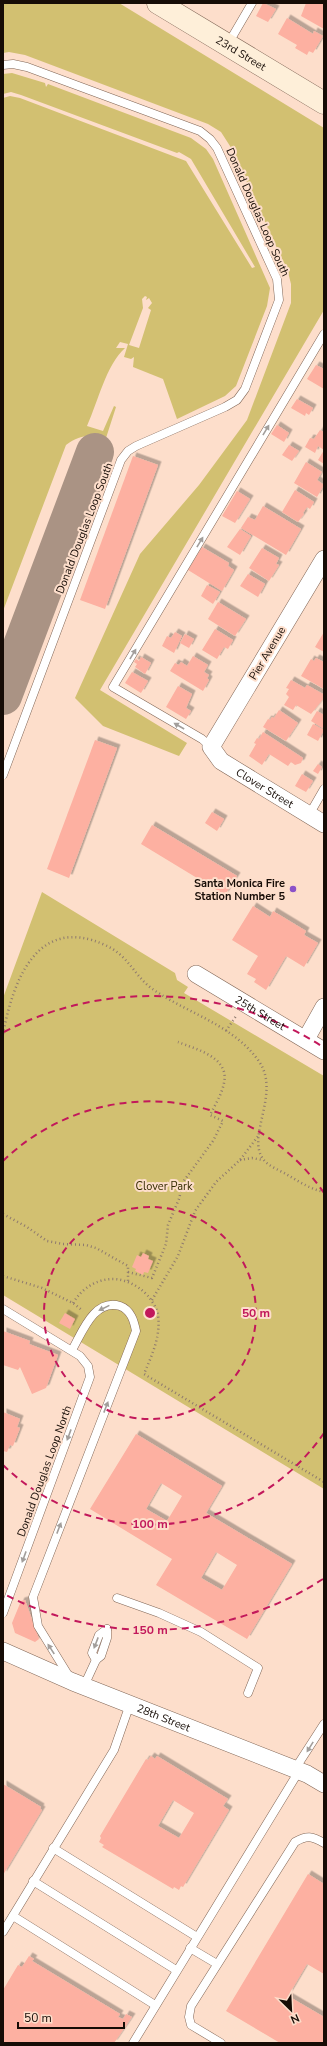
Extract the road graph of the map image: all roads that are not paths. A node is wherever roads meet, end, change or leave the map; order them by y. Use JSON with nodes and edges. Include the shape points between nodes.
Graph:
{"nodes":[{"id":1,"x":158,"y":3,"type":"edge"},
{"id":2,"x":177,"y":3,"type":"edge"},
{"id":3,"x":252,"y":3,"type":"edge"},
{"id":4,"x":230,"y":40,"type":"junction"},
{"id":5,"x":3,"y":65,"type":"edge"},
{"id":6,"x":324,"y":91,"type":"edge"},
{"id":7,"x":324,"y":103,"type":"edge"},
{"id":8,"x":324,"y":334,"type":"edge"},
{"id":9,"x":324,"y":559,"type":"edge"},
{"id":10,"x":211,"y":747,"type":"junction"},
{"id":11,"x":3,"y":775,"type":"edge"},
{"id":12,"x":324,"y":789,"type":"edge"},
{"id":13,"x":309,"y":815,"type":"junction"},
{"id":14,"x":324,"y":824,"type":"edge"},
{"id":15,"x":196,"y":974,"type":"dead end"},
{"id":16,"x":324,"y":1008,"type":"edge"},
{"id":17,"x":306,"y":1039,"type":"junction"},
{"id":18,"x":324,"y":1051,"type":"edge"},
{"id":19,"x":3,"y":1309,"type":"edge"},
{"id":20,"x":72,"y":1350,"type":"junction"},
{"id":21,"x":118,"y":1598,"type":"dead end"},
{"id":22,"x":3,"y":1613,"type":"edge"},
{"id":23,"x":3,"y":1651,"type":"edge"},
{"id":24,"x":96,"y":1660,"type":"dead end"},
{"id":25,"x":78,"y":1684,"type":"junction"},
{"id":26,"x":248,"y":1693,"type":"dead end"},
{"id":27,"x":130,"y":1704,"type":"junction"},
{"id":28,"x":324,"y":1724,"type":"edge"},
{"id":29,"x":297,"y":1770,"type":"junction"},
{"id":30,"x":324,"y":1784,"type":"edge"},
{"id":31,"x":324,"y":1843,"type":"edge"},
{"id":32,"x":53,"y":1848,"type":"junction"},
{"id":33,"x":33,"y":1882,"type":"junction"},
{"id":34,"x":13,"y":1916,"type":"junction"},
{"id":35,"x":3,"y":1932,"type":"edge"},
{"id":36,"x":197,"y":1936,"type":"junction"},
{"id":37,"x":190,"y":1948,"type":"junction"},
{"id":38,"x":217,"y":1964,"type":"junction"},
{"id":39,"x":176,"y":1970,"type":"junction"},
{"id":40,"x":155,"y":2004,"type":"junction"},
{"id":41,"x":133,"y":2043,"type":"edge"},
{"id":42,"x":221,"y":2043,"type":"edge"}],
"edges":[{"from":1,"to":4,"type":"street","name":"23rd Street"},
{"from":2,"to":4,"type":"street","name":"23rd Street"},
{"from":3,"to":4,"type":"lane"},
{"from":4,"to":6,"type":"street","name":"23rd Street"},
{"from":4,"to":7,"type":"street","name":"23rd Street"},
{"from":5,"to":11,"type":"lane","name":"Donald Douglas Loop South","via":[[27,67],[200,131],[210,139],[221,155],[277,279],[279,290],[278,300],[245,389],[237,400],[136,446],[121,460]]},
{"from":10,"to":8,"type":"lane","one_way":true,"via":[[202,739],[113,687]]},
{"from":9,"to":10,"type":"street","name":"Pier Avenue"},
{"from":10,"to":13,"type":"street","name":"Clover Street","via":[[221,761]]},
{"from":12,"to":13,"type":"lane"},
{"from":13,"to":14,"type":"street","name":"Clover Street"},
{"from":15,"to":17,"type":"street","name":"25th Street"},
{"from":16,"to":17,"type":"street"},
{"from":17,"to":18,"type":"street","name":"25th Street"},
{"from":19,"to":20,"type":"lane","name":"Donald Douglas Loop North"},
{"from":20,"to":22,"type":"lane","name":"Donald Douglas Loop North","one_way":true,"via":[[88,1366],[90,1377]]},
{"from":25,"to":20,"type":"lane","one_way":true,"via":[[38,1626],[33,1597],[136,1331],[130,1313],[113,1304],[101,1307],[91,1317]]},
{"from":21,"to":26,"type":"lane","via":[[201,1632],[258,1668]]},
{"from":23,"to":25,"type":"street","name":"28th Street"},
{"from":24,"to":25,"type":"lane"},
{"from":25,"to":27,"type":"street","name":"28th Street"},
{"from":27,"to":29,"type":"street","name":"28th Street"},
{"from":27,"to":32,"type":"lane","via":[[114,1750]]},
{"from":28,"to":29,"type":"lane","one_way":true},
{"from":29,"to":30,"type":"street","name":"28th Street"},
{"from":29,"to":36,"type":"lane"},
{"from":31,"to":38,"type":"lane","via":[[312,1836],[302,1837],[295,1842]]},
{"from":32,"to":33,"type":"lane"},
{"from":32,"to":36,"type":"lane"},
{"from":33,"to":34,"type":"lane"},
{"from":33,"to":39,"type":"lane"},
{"from":34,"to":35,"type":"lane"},
{"from":34,"to":40,"type":"lane"},
{"from":36,"to":37,"type":"lane"},
{"from":37,"to":38,"type":"lane"},
{"from":37,"to":39,"type":"lane"},
{"from":38,"to":42,"type":"lane","via":[[191,2006],[189,2017],[191,2025]]},
{"from":39,"to":40,"type":"lane"},
{"from":40,"to":41,"type":"lane"}]}
